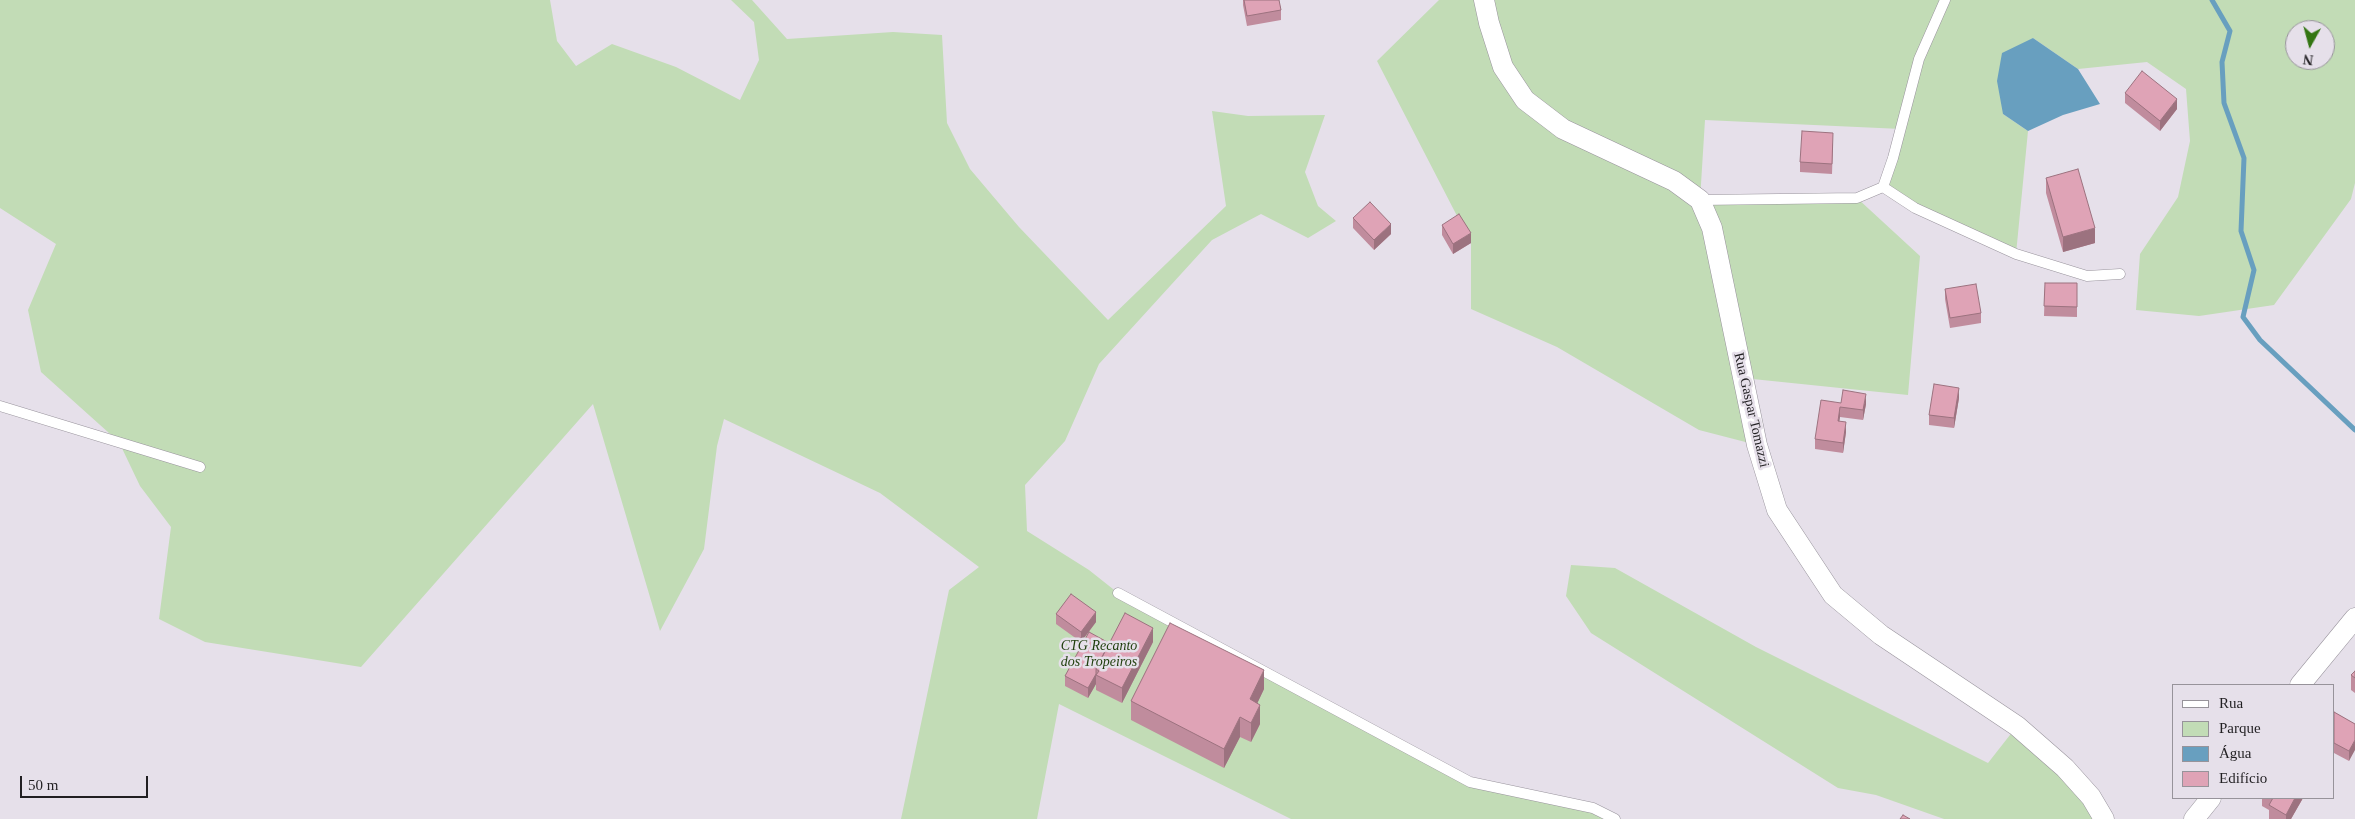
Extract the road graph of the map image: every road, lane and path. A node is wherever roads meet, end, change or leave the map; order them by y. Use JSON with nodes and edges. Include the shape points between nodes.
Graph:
{"nodes":[{"id":1,"x":1484,"y":0,"type":"edge"},
{"id":2,"x":1945,"y":0,"type":"edge"},
{"id":3,"x":1883,"y":187,"type":"junction"},
{"id":4,"x":1700,"y":200,"type":"junction"},
{"id":5,"x":2120,"y":274,"type":"dead end"},
{"id":6,"x":0,"y":406,"type":"edge"},
{"id":7,"x":200,"y":466,"type":"dead end"},
{"id":8,"x":1118,"y":593,"type":"dead end"},
{"id":9,"x":2355,"y":618,"type":"edge"},
{"id":10,"x":2301,"y":684,"type":"edge"},
{"id":11,"x":2210,"y":799,"type":"edge"},
{"id":12,"x":1615,"y":819,"type":"edge"},
{"id":13,"x":2104,"y":819,"type":"edge"},
{"id":14,"x":2194,"y":819,"type":"edge"}],
"edges":[{"from":1,"to":4,"type":"street","via":[[1503,67],[1525,100],[1562,128],[1674,181]]},
{"from":2,"to":3,"type":"lane","via":[[1919,60],[1894,158]]},
{"from":3,"to":4,"type":"lane","via":[[1857,198]]},
{"from":3,"to":5,"type":"lane","via":[[1915,208],[2016,254],[2087,276]]},
{"from":4,"to":13,"type":"street","name":"Rua Gaspar Tomazzi","via":[[1712,228],[1756,445],[1777,510],[1800,547],[1833,595],[1881,635],[2017,726],[2065,768],[2091,797]]},
{"from":6,"to":7,"type":"lane"},
{"from":8,"to":12,"type":"lane","via":[[1470,782],[1593,808]]},
{"from":9,"to":10,"type":"street"},
{"from":11,"to":14,"type":"street"}]}
